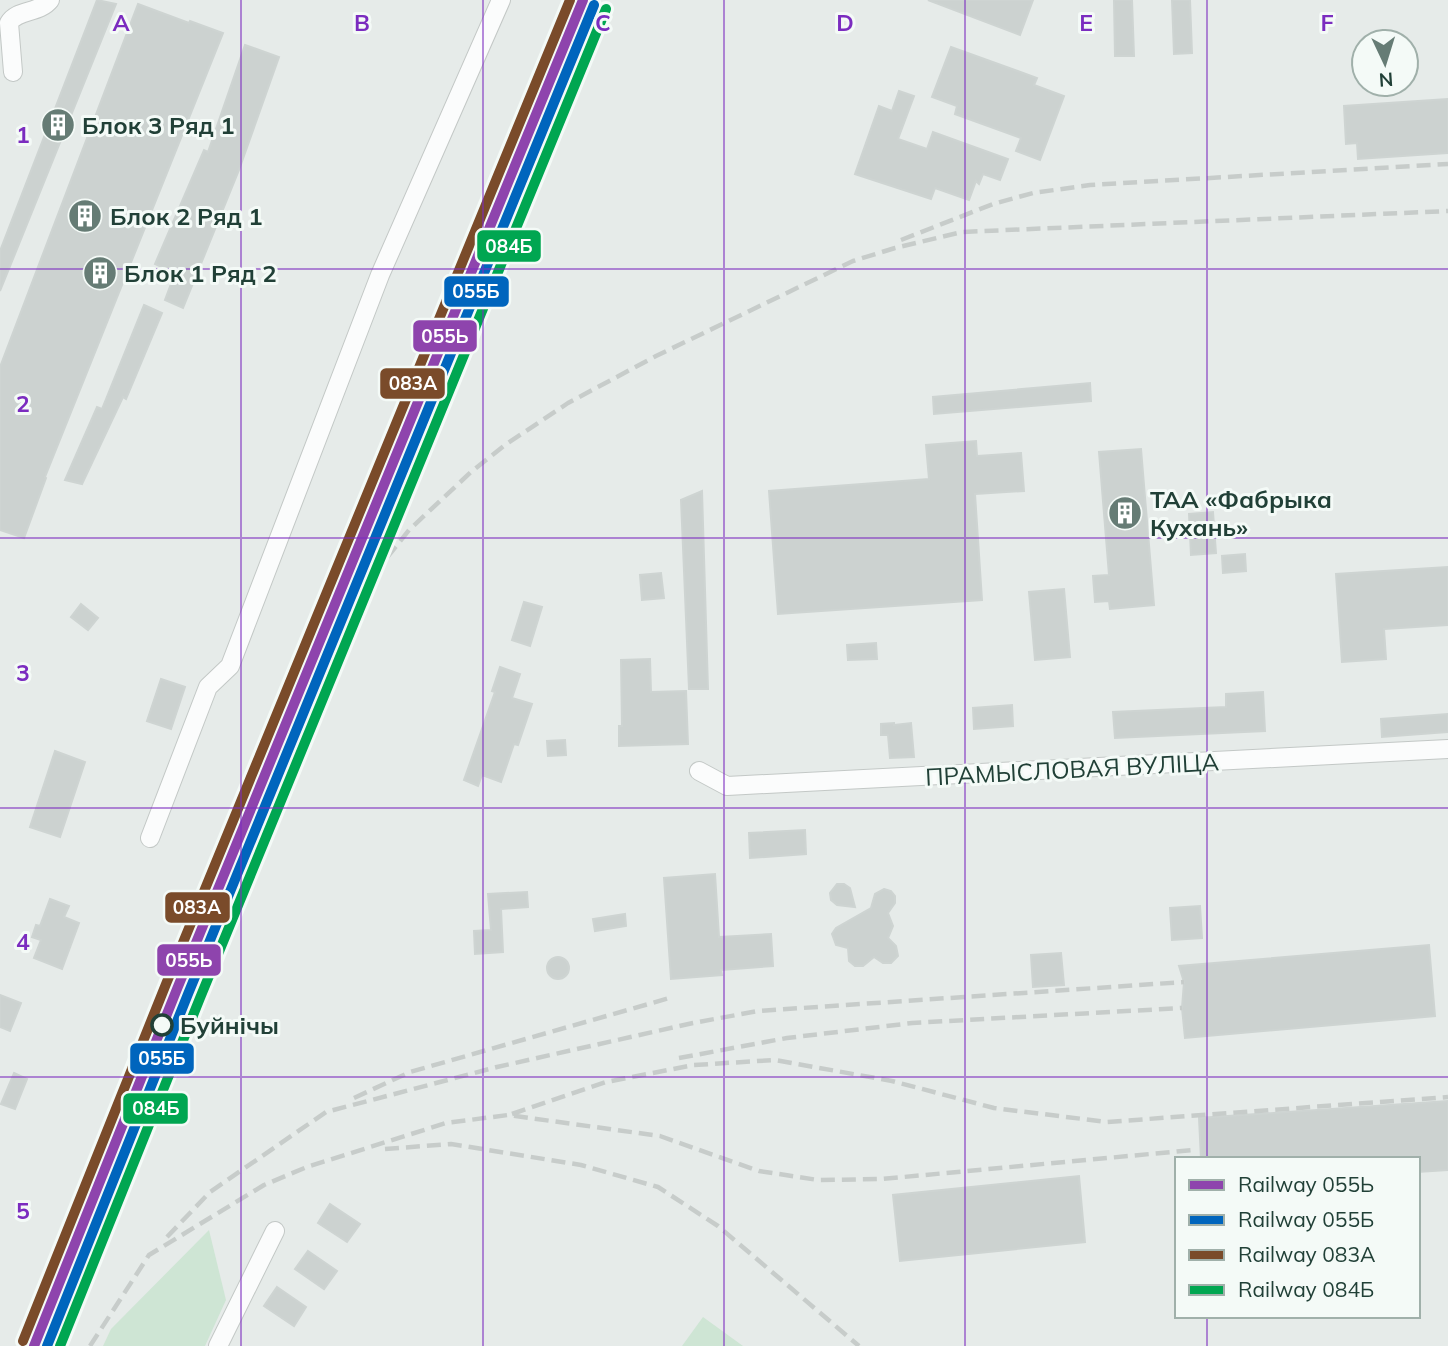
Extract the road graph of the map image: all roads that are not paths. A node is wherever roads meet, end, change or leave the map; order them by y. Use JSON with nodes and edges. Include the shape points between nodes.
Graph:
{"nodes":[{"id":1,"x":50,"y":0,"type":"edge"},
{"id":2,"x":501,"y":0,"type":"edge"},
{"id":3,"x":13,"y":72,"type":"dead end"},
{"id":4,"x":1448,"y":749,"type":"edge"},
{"id":5,"x":699,"y":771,"type":"dead end"},
{"id":6,"x":150,"y":838,"type":"dead end"},
{"id":7,"x":275,"y":1231,"type":"dead end"},
{"id":8,"x":218,"y":1346,"type":"edge"}],
"edges":[{"from":1,"to":3,"type":"street","via":[[43,8],[9,23]]},
{"from":2,"to":6,"type":"street","via":[[380,275],[230,666],[208,687]]},
{"from":4,"to":5,"type":"street","name":"ПРАМЫСЛОВАЯ ВУЛІЦА","via":[[727,786]]},
{"from":7,"to":8,"type":"street"}]}
